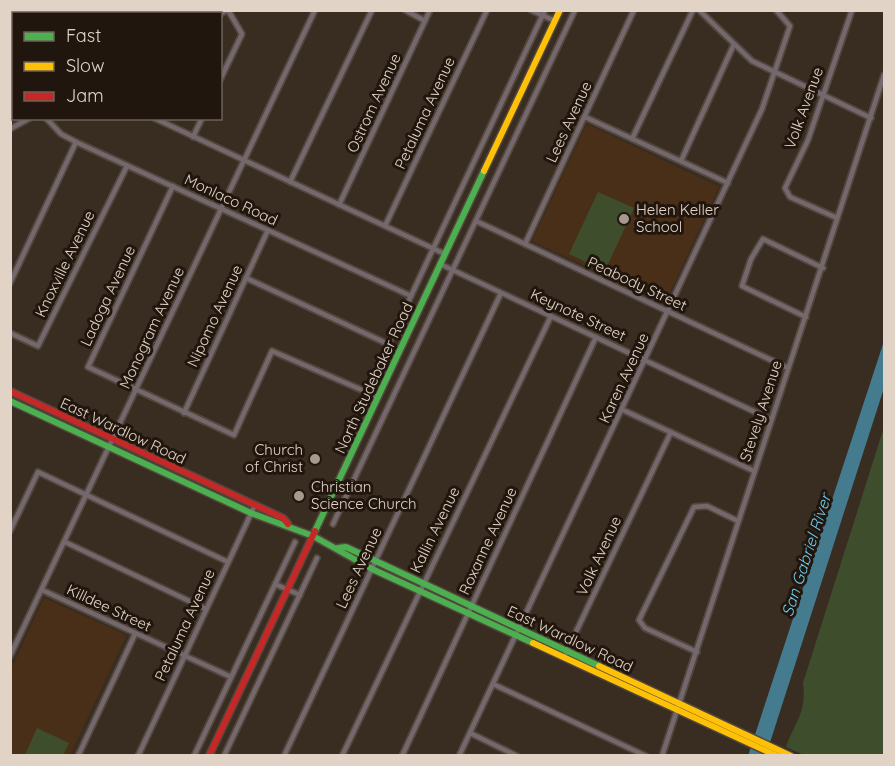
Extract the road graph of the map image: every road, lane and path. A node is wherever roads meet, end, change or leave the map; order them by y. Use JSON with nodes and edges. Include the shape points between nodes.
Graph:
{"nodes":[{"id":1,"x":228,"y":10,"type":"edge"},
{"id":2,"x":315,"y":10,"type":"edge"},
{"id":3,"x":372,"y":10,"type":"edge"},
{"id":4,"x":405,"y":10,"type":"edge"},
{"id":5,"x":430,"y":10,"type":"edge"},
{"id":6,"x":487,"y":10,"type":"edge"},
{"id":7,"x":531,"y":10,"type":"edge"},
{"id":8,"x":560,"y":10,"type":"edge"},
{"id":9,"x":575,"y":10,"type":"edge"},
{"id":10,"x":634,"y":10,"type":"edge"},
{"id":11,"x":693,"y":10,"type":"edge"},
{"id":12,"x":699,"y":10,"type":"edge"},
{"id":13,"x":776,"y":10,"type":"edge"},
{"id":14,"x":852,"y":10,"type":"edge"},
{"id":15,"x":544,"y":13,"type":"edge"},
{"id":16,"x":425,"y":21,"type":"junction"},
{"id":17,"x":555,"y":21,"type":"junction"},
{"id":18,"x":734,"y":44,"type":"junction"},
{"id":19,"x":774,"y":71,"type":"junction"},
{"id":20,"x":885,"y":75,"type":"edge"},
{"id":21,"x":222,"y":76,"type":"edge"},
{"id":22,"x":822,"y":94,"type":"junction"},
{"id":23,"x":585,"y":117,"type":"junction"},
{"id":24,"x":871,"y":118,"type":"junction"},
{"id":25,"x":26,"y":120,"type":"edge"},
{"id":26,"x":48,"y":120,"type":"edge"},
{"id":27,"x":158,"y":120,"type":"edge"},
{"id":28,"x":201,"y":120,"type":"edge"},
{"id":29,"x":10,"y":129,"type":"edge"},
{"id":30,"x":194,"y":137,"type":"junction"},
{"id":31,"x":632,"y":139,"type":"junction"},
{"id":32,"x":76,"y":142,"type":"junction"},
{"id":33,"x":243,"y":160,"type":"junction"},
{"id":34,"x":681,"y":161,"type":"junction"},
{"id":35,"x":127,"y":166,"type":"junction"},
{"id":36,"x":290,"y":182,"type":"junction"},
{"id":37,"x":728,"y":183,"type":"junction"},
{"id":38,"x":173,"y":186,"type":"junction"},
{"id":39,"x":339,"y":205,"type":"junction"},
{"id":40,"x":220,"y":208,"type":"junction"},
{"id":41,"x":837,"y":218,"type":"junction"},
{"id":42,"x":476,"y":221,"type":"junction"},
{"id":43,"x":386,"y":226,"type":"junction"},
{"id":44,"x":268,"y":230,"type":"junction"},
{"id":45,"x":525,"y":244,"type":"junction"},
{"id":46,"x":433,"y":249,"type":"junction"},
{"id":47,"x":445,"y":254,"type":"junction"},
{"id":48,"x":440,"y":264,"type":"junction"},
{"id":49,"x":823,"y":268,"type":"junction"},
{"id":50,"x":453,"y":270,"type":"junction"},
{"id":51,"x":246,"y":278,"type":"junction"},
{"id":52,"x":10,"y":283,"type":"edge"},
{"id":53,"x":501,"y":293,"type":"junction"},
{"id":54,"x":411,"y":296,"type":"junction"},
{"id":55,"x":669,"y":312,"type":"junction"},
{"id":56,"x":551,"y":316,"type":"junction"},
{"id":57,"x":806,"y":317,"type":"junction"},
{"id":58,"x":10,"y":333,"type":"edge"},
{"id":59,"x":596,"y":337,"type":"junction"},
{"id":60,"x":388,"y":344,"type":"junction"},
{"id":61,"x":645,"y":361,"type":"junction"},
{"id":62,"x":788,"y":368,"type":"junction"},
{"id":63,"x":136,"y":390,"type":"junction"},
{"id":64,"x":10,"y":391,"type":"edge"},
{"id":65,"x":366,"y":392,"type":"junction"},
{"id":66,"x":378,"y":398,"type":"junction"},
{"id":67,"x":10,"y":401,"type":"edge"},
{"id":68,"x":623,"y":410,"type":"junction"},
{"id":69,"x":184,"y":413,"type":"junction"},
{"id":70,"x":770,"y":419,"type":"junction"},
{"id":71,"x":671,"y":432,"type":"junction"},
{"id":72,"x":113,"y":439,"type":"junction"},
{"id":73,"x":109,"y":447,"type":"junction"},
{"id":74,"x":754,"y":471,"type":"junction"},
{"id":75,"x":87,"y":495,"type":"junction"},
{"id":76,"x":255,"y":505,"type":"junction"},
{"id":77,"x":251,"y":513,"type":"junction"},
{"id":78,"x":738,"y":521,"type":"junction"},
{"id":79,"x":333,"y":524,"type":"dead end"},
{"id":80,"x":288,"y":525,"type":"junction"},
{"id":81,"x":10,"y":531,"type":"edge"},
{"id":82,"x":313,"y":536,"type":"junction"},
{"id":83,"x":65,"y":542,"type":"junction"},
{"id":84,"x":295,"y":542,"type":"dead end"},
{"id":85,"x":338,"y":548,"type":"junction"},
{"id":86,"x":317,"y":558,"type":"dead end"},
{"id":87,"x":375,"y":561,"type":"junction"},
{"id":88,"x":228,"y":562,"type":"junction"},
{"id":89,"x":372,"y":569,"type":"junction"},
{"id":90,"x":275,"y":584,"type":"junction"},
{"id":91,"x":422,"y":584,"type":"junction"},
{"id":92,"x":287,"y":589,"type":"junction"},
{"id":93,"x":42,"y":590,"type":"junction"},
{"id":94,"x":419,"y":591,"type":"junction"},
{"id":95,"x":300,"y":596,"type":"junction"},
{"id":96,"x":471,"y":606,"type":"junction"},
{"id":97,"x":206,"y":609,"type":"junction"},
{"id":98,"x":468,"y":613,"type":"junction"},
{"id":99,"x":520,"y":629,"type":"junction"},
{"id":100,"x":135,"y":634,"type":"junction"},
{"id":101,"x":516,"y":636,"type":"junction"},
{"id":102,"x":567,"y":651,"type":"junction"},
{"id":103,"x":697,"y":652,"type":"junction"},
{"id":104,"x":10,"y":656,"type":"edge"},
{"id":105,"x":184,"y":657,"type":"junction"},
{"id":106,"x":564,"y":658,"type":"junction"},
{"id":107,"x":231,"y":678,"type":"junction"},
{"id":108,"x":493,"y":684,"type":"junction"},
{"id":109,"x":679,"y":707,"type":"junction"},
{"id":110,"x":470,"y":733,"type":"junction"},
{"id":111,"x":746,"y":738,"type":"junction"},
{"id":112,"x":791,"y":755,"type":"edge"},
{"id":113,"x":78,"y":756,"type":"edge"},
{"id":114,"x":138,"y":756,"type":"edge"},
{"id":115,"x":194,"y":756,"type":"edge"},
{"id":116,"x":209,"y":756,"type":"edge"},
{"id":117,"x":224,"y":756,"type":"edge"},
{"id":118,"x":284,"y":756,"type":"edge"},
{"id":119,"x":342,"y":756,"type":"edge"},
{"id":120,"x":402,"y":756,"type":"edge"},
{"id":121,"x":459,"y":756,"type":"edge"},
{"id":122,"x":517,"y":756,"type":"edge"},
{"id":123,"x":646,"y":756,"type":"edge"},
{"id":124,"x":663,"y":756,"type":"edge"},
{"id":125,"x":777,"y":756,"type":"edge"}],
"edges":[{"from":1,"to":21,"type":"street","via":[[242,34]]},
{"from":2,"to":33,"type":"street","name":"Monogram Avenue"},
{"from":3,"to":36,"type":"street"},
{"from":4,"to":16,"type":"street"},
{"from":5,"to":16,"type":"street","name":"Ostrom Avenue"},
{"from":6,"to":43,"type":"street","name":"Petaluma Avenue"},
{"from":7,"to":15,"type":"street"},
{"from":8,"to":17,"type":"main road","name":"North Studebaker Road"},
{"from":9,"to":42,"type":"street","name":"North Studebaker Road"},
{"from":10,"to":23,"type":"street","name":"Lees Avenue"},
{"from":11,"to":31,"type":"street"},
{"from":12,"to":18,"type":"street"},
{"from":13,"to":19,"type":"street","name":"Karen Avenue","via":[[790,26]]},
{"from":14,"to":22,"type":"street","name":"Volk Avenue"},
{"from":15,"to":17,"type":"street"},
{"from":15,"to":46,"type":"street","name":"North Studebaker Road"},
{"from":16,"to":39,"type":"street","name":"Ostrom Avenue"},
{"from":17,"to":47,"type":"main road","name":"North Studebaker Road"},
{"from":18,"to":19,"type":"street","via":[[752,61]]},
{"from":18,"to":34,"type":"street"},
{"from":19,"to":22,"type":"street"},
{"from":19,"to":37,"type":"street","name":"Karen Avenue","via":[[762,109]]},
{"from":20,"to":24,"type":"street","name":"Stevely Avenue"},
{"from":22,"to":24,"type":"street"},
{"from":22,"to":41,"type":"street","name":"Volk Avenue","via":[[808,140],[785,188],[790,197]]},
{"from":23,"to":31,"type":"street"},
{"from":23,"to":45,"type":"street","name":"Lees Avenue"},
{"from":24,"to":41,"type":"street","name":"Stevely Avenue"},
{"from":25,"to":29,"type":"street"},
{"from":26,"to":32,"type":"street","name":"Monlaco Road"},
{"from":27,"to":30,"type":"street"},
{"from":28,"to":30,"type":"street"},
{"from":30,"to":33,"type":"street"},
{"from":31,"to":34,"type":"street"},
{"from":32,"to":35,"type":"street","name":"Monlaco Road"},
{"from":32,"to":52,"type":"street"},
{"from":33,"to":36,"type":"street"},
{"from":33,"to":40,"type":"street","name":"Monogram Avenue"},
{"from":34,"to":37,"type":"street"},
{"from":35,"to":38,"type":"street","name":"Monlaco Road"},
{"from":35,"to":58,"type":"street","name":"Knoxville Avenue","via":[[38,346]]},
{"from":36,"to":39,"type":"street"},
{"from":37,"to":55,"type":"street","name":"Karen Avenue"},
{"from":38,"to":40,"type":"street","name":"Monlaco Road"},
{"from":38,"to":63,"type":"street","name":"Ladoga Avenue","via":[[88,367]]},
{"from":39,"to":43,"type":"street"},
{"from":40,"to":44,"type":"street","name":"Monlaco Road"},
{"from":40,"to":63,"type":"street","name":"Monogram Avenue"},
{"from":41,"to":49,"type":"street","name":"Stevely Avenue"},
{"from":42,"to":45,"type":"street","name":"Peabody Street"},
{"from":42,"to":50,"type":"street","name":"North Studebaker Road"},
{"from":43,"to":46,"type":"street"},
{"from":44,"to":51,"type":"street","name":"Nipomo Avenue"},
{"from":44,"to":54,"type":"street","name":"Monlaco Road"},
{"from":45,"to":55,"type":"street","name":"Peabody Street"},
{"from":46,"to":47,"type":"street"},
{"from":46,"to":54,"type":"street","name":"North Studebaker Road"},
{"from":47,"to":48,"type":"main road","name":"North Studebaker Road"},
{"from":48,"to":50,"type":"street","name":"Keynote Street"},
{"from":48,"to":66,"type":"main road","name":"North Studebaker Road"},
{"from":49,"to":57,"type":"street","name":"Stevely Avenue"},
{"from":49,"to":57,"type":"street","via":[[763,239],[751,259],[742,286]]},
{"from":50,"to":53,"type":"street","name":"Keynote Street"},
{"from":50,"to":79,"type":"street","name":"North Studebaker Road"},
{"from":51,"to":60,"type":"street"},
{"from":51,"to":69,"type":"street","name":"Nipomo Avenue"},
{"from":53,"to":56,"type":"street","name":"Keynote Street"},
{"from":53,"to":87,"type":"street","name":"Lees Avenue"},
{"from":54,"to":60,"type":"street","name":"North Studebaker Road"},
{"from":55,"to":61,"type":"street","name":"Karen Avenue"},
{"from":55,"to":62,"type":"street","name":"Peabody Street"},
{"from":56,"to":59,"type":"street","name":"Keynote Street"},
{"from":56,"to":91,"type":"street","name":"Kallin Avenue"},
{"from":57,"to":62,"type":"street","name":"Stevely Avenue"},
{"from":59,"to":61,"type":"street","name":"Keynote Street"},
{"from":59,"to":96,"type":"street","name":"Roxanne Avenue"},
{"from":60,"to":65,"type":"street","name":"North Studebaker Road"},
{"from":61,"to":68,"type":"street","name":"Karen Avenue"},
{"from":61,"to":70,"type":"street","name":"Keynote Street"},
{"from":62,"to":70,"type":"street","name":"Stevely Avenue"},
{"from":63,"to":69,"type":"street"},
{"from":63,"to":72,"type":"street","name":"Monogram Avenue"},
{"from":64,"to":72,"type":"main road","name":"East Wardlow Road"},
{"from":65,"to":66,"type":"street"},
{"from":65,"to":69,"type":"street","via":[[272,351],[234,435]]},
{"from":66,"to":82,"type":"main road","name":"North Studebaker Road"},
{"from":67,"to":73,"type":"main road","name":"East Wardlow Road"},
{"from":68,"to":71,"type":"street"},
{"from":68,"to":99,"type":"street","name":"Karen Avenue"},
{"from":70,"to":74,"type":"street","name":"Stevely Avenue"},
{"from":71,"to":74,"type":"street"},
{"from":71,"to":102,"type":"street","name":"Volk Avenue"},
{"from":72,"to":73,"type":"street","name":"Monogram Avenue"},
{"from":72,"to":76,"type":"main road","name":"East Wardlow Road"},
{"from":73,"to":75,"type":"street","name":"Monogram Avenue"},
{"from":73,"to":77,"type":"main road","name":"East Wardlow Road"},
{"from":74,"to":78,"type":"street","name":"Stevely Avenue"},
{"from":75,"to":81,"type":"street","via":[[38,472]]},
{"from":75,"to":83,"type":"street","name":"Monogram Avenue"},
{"from":75,"to":88,"type":"street"},
{"from":76,"to":77,"type":"street","name":"Petaluma Avenue"},
{"from":76,"to":80,"type":"main road","name":"East Wardlow Road","via":[[283,518]]},
{"from":77,"to":80,"type":"main road","name":"East Wardlow Road"},
{"from":77,"to":88,"type":"street","name":"Petaluma Avenue"},
{"from":78,"to":103,"type":"street","name":"Stevely Avenue"},
{"from":78,"to":103,"type":"street","via":[[706,506],[694,507],[639,620],[645,628]]},
{"from":80,"to":82,"type":"main road","name":"East Wardlow Road"},
{"from":82,"to":85,"type":"main road","name":"East Wardlow Road"},
{"from":82,"to":92,"type":"main road","name":"North Studebaker Road"},
{"from":83,"to":93,"type":"street","name":"Monogram Avenue"},
{"from":83,"to":97,"type":"street"},
{"from":84,"to":90,"type":"street"},
{"from":85,"to":87,"type":"main road","name":"East Wardlow Road","via":[[346,547]]},
{"from":85,"to":89,"type":"main road","name":"East Wardlow Road","via":[[343,555]]},
{"from":86,"to":95,"type":"street"},
{"from":87,"to":89,"type":"street","name":"Lees Avenue"},
{"from":87,"to":91,"type":"main road","name":"East Wardlow Road"},
{"from":88,"to":97,"type":"street","name":"Petaluma Avenue"},
{"from":89,"to":94,"type":"main road","name":"East Wardlow Road"},
{"from":89,"to":118,"type":"street","name":"Lees Avenue"},
{"from":90,"to":92,"type":"street"},
{"from":90,"to":107,"type":"street"},
{"from":91,"to":94,"type":"street","name":"Kallin Avenue"},
{"from":91,"to":96,"type":"main road","name":"East Wardlow Road"},
{"from":92,"to":95,"type":"street"},
{"from":92,"to":116,"type":"main road","name":"North Studebaker Road"},
{"from":93,"to":100,"type":"street","name":"Killdee Street"},
{"from":93,"to":104,"type":"street","name":"Monogram Avenue"},
{"from":94,"to":98,"type":"main road","name":"East Wardlow Road"},
{"from":94,"to":119,"type":"street","name":"Kallin Avenue"},
{"from":95,"to":117,"type":"street"},
{"from":96,"to":98,"type":"street","name":"Roxanne Avenue"},
{"from":96,"to":99,"type":"main road","name":"East Wardlow Road"},
{"from":97,"to":105,"type":"street","name":"Petaluma Avenue"},
{"from":98,"to":101,"type":"main road","name":"East Wardlow Road"},
{"from":98,"to":120,"type":"street","name":"Roxanne Avenue"},
{"from":99,"to":101,"type":"street","name":"Karen Avenue"},
{"from":99,"to":102,"type":"main road","name":"East Wardlow Road"},
{"from":100,"to":105,"type":"street","name":"Killdee Street"},
{"from":100,"to":113,"type":"street"},
{"from":101,"to":106,"type":"main road","name":"East Wardlow Road"},
{"from":101,"to":108,"type":"street","name":"Karen Avenue"},
{"from":102,"to":106,"type":"street","name":"Volk Avenue"},
{"from":102,"to":109,"type":"main road","name":"East Wardlow Road"},
{"from":103,"to":109,"type":"street","name":"Stevely Avenue"},
{"from":105,"to":107,"type":"street","name":"Killdee Street"},
{"from":105,"to":114,"type":"street","name":"Petaluma Avenue"},
{"from":106,"to":109,"type":"main road","name":"East Wardlow Road"},
{"from":107,"to":115,"type":"street"},
{"from":108,"to":110,"type":"street","name":"Karen Avenue"},
{"from":108,"to":123,"type":"street"},
{"from":109,"to":111,"type":"main road","name":"East Wardlow Road"},
{"from":109,"to":124,"type":"street","name":"Stevely Avenue"},
{"from":110,"to":121,"type":"street","name":"Karen Avenue"},
{"from":110,"to":122,"type":"street"},
{"from":111,"to":112,"type":"main road","name":"East Wardlow Road"},
{"from":111,"to":125,"type":"main road","name":"East Wardlow Road"}]}
